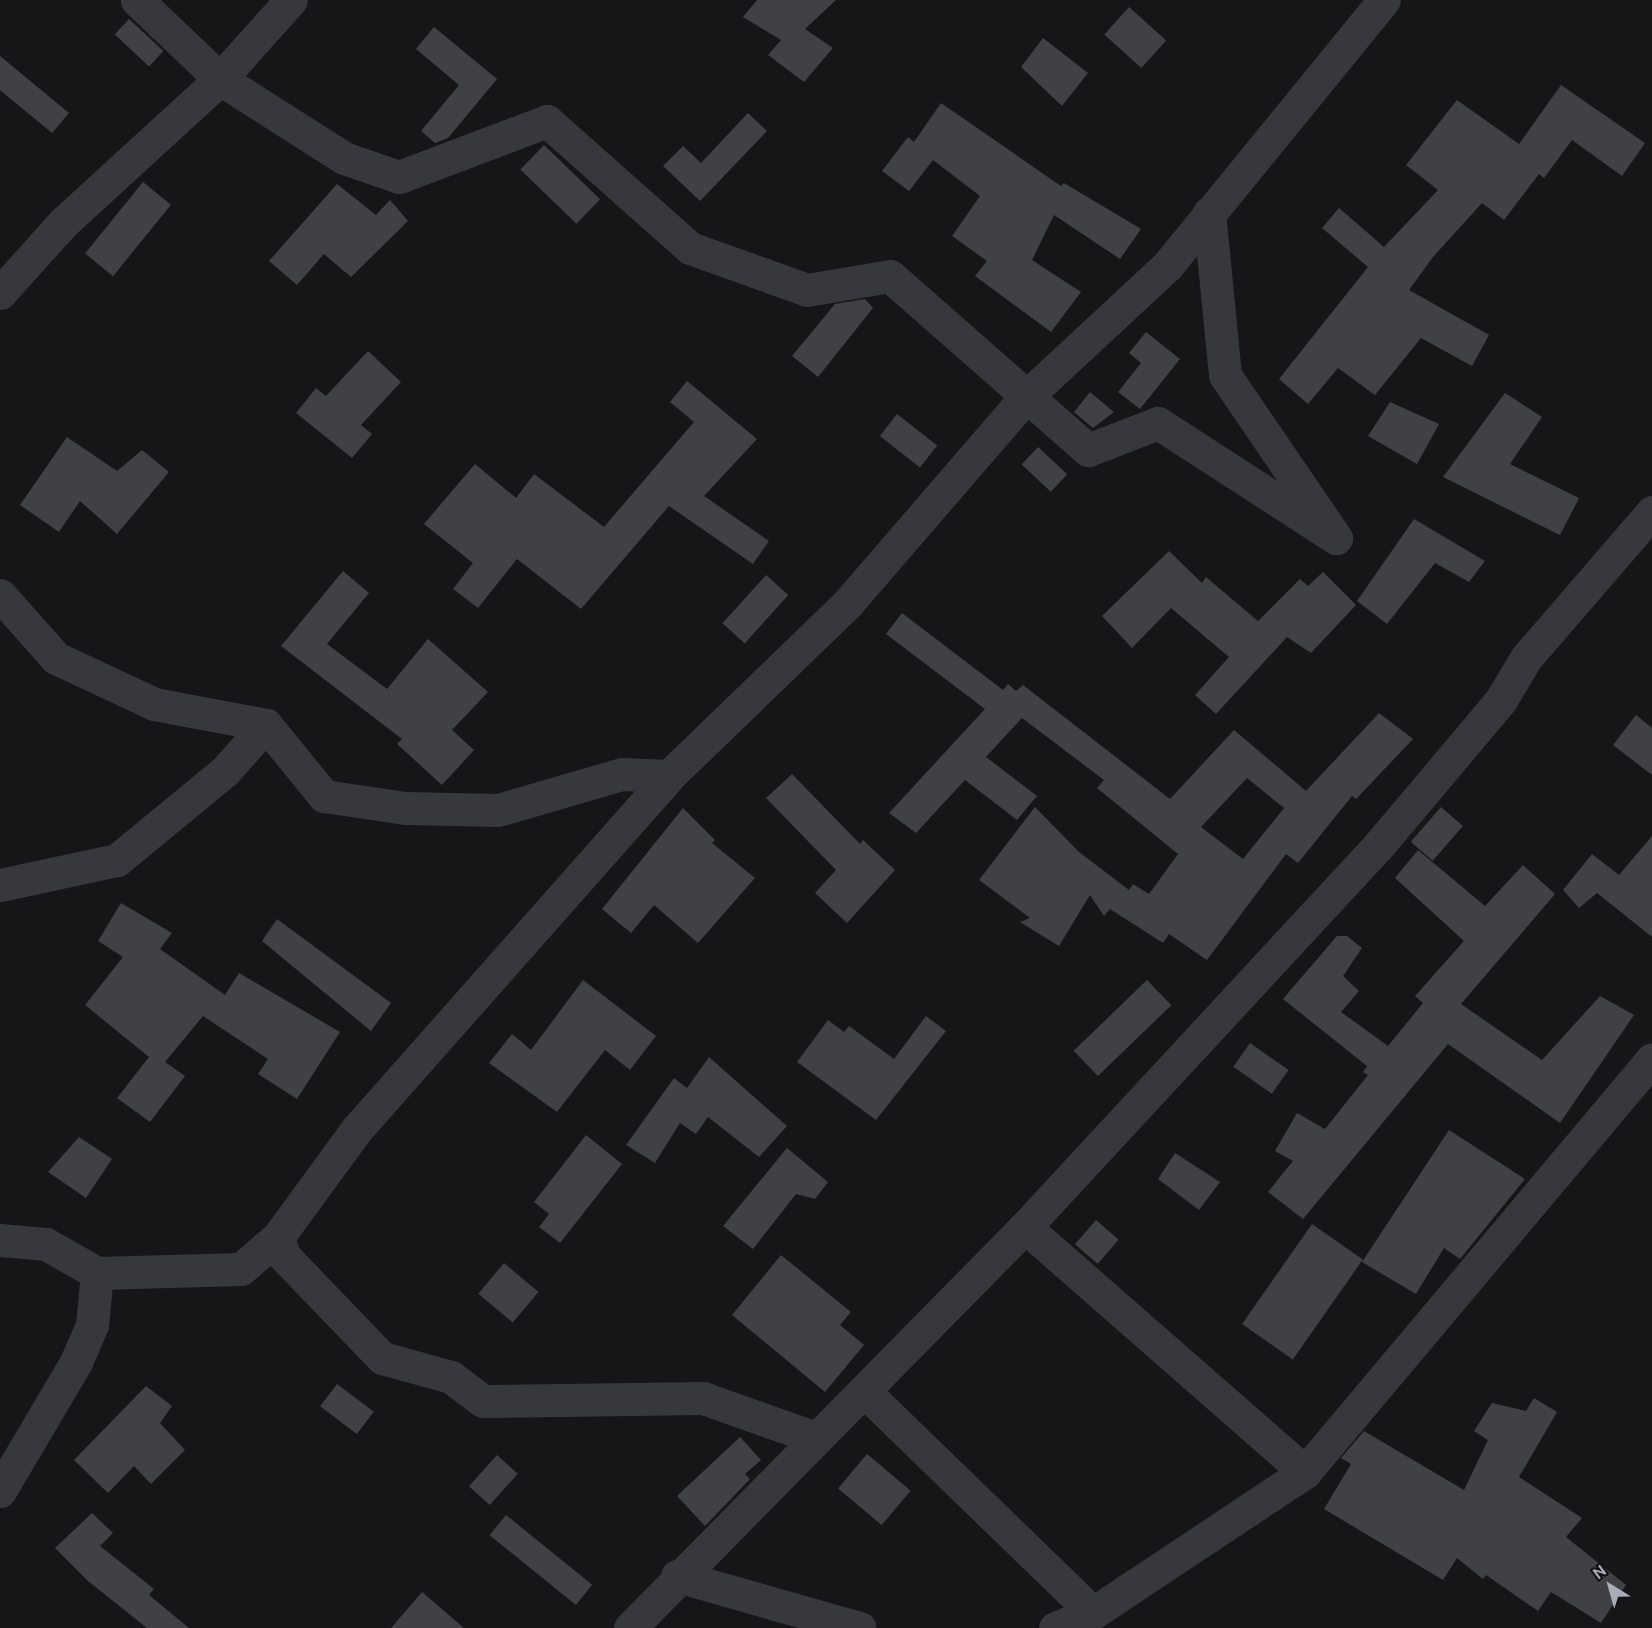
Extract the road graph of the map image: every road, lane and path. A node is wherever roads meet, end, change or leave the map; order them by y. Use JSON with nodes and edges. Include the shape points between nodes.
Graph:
{"nodes":[{"id":1,"x":137,"y":0,"type":"edge"},
{"id":2,"x":291,"y":0,"type":"edge"},
{"id":3,"x":1384,"y":0,"type":"edge"},
{"id":4,"x":220,"y":79,"type":"junction"},
{"id":5,"x":1209,"y":213,"type":"junction"},
{"id":6,"x":0,"y":293,"type":"edge"},
{"id":7,"x":1025,"y":398,"type":"junction"},
{"id":8,"x":1652,"y":512,"type":"edge"},
{"id":9,"x":0,"y":595,"type":"edge"},
{"id":10,"x":266,"y":725,"type":"junction"},
{"id":11,"x":669,"y":776,"type":"junction"},
{"id":12,"x":0,"y":885,"type":"edge"},
{"id":13,"x":1652,"y":1059,"type":"edge"},
{"id":14,"x":1025,"y":1227,"type":"junction"},
{"id":15,"x":278,"y":1237,"type":"junction"},
{"id":16,"x":0,"y":1240,"type":"edge"},
{"id":17,"x":97,"y":1273,"type":"junction"},
{"id":18,"x":864,"y":1391,"type":"junction"},
{"id":19,"x":816,"y":1438,"type":"junction"},
{"id":20,"x":1305,"y":1472,"type":"junction"},
{"id":21,"x":0,"y":1491,"type":"edge"},
{"id":22,"x":677,"y":1576,"type":"junction"},
{"id":23,"x":1093,"y":1612,"type":"junction"},
{"id":24,"x":630,"y":1628,"type":"edge"},
{"id":25,"x":860,"y":1628,"type":"edge"},
{"id":26,"x":1055,"y":1628,"type":"edge"}],
"edges":[{"from":1,"to":4,"type":"street"},
{"from":2,"to":4,"type":"street"},
{"from":3,"to":5,"type":"street"},
{"from":4,"to":6,"type":"street","via":[[63,223]]},
{"from":4,"to":7,"type":"street","via":[[344,158],[399,177],[548,121],[690,248],[807,290],[890,276]]},
{"from":5,"to":7,"type":"street","via":[[1167,266]]},
{"from":5,"to":7,"type":"street","via":[[1225,375],[1336,538],[1158,423],[1088,450]]},
{"from":7,"to":11,"type":"street","via":[[847,604]]},
{"from":8,"to":14,"type":"street","via":[[1526,658],[1501,700],[1379,844]]},
{"from":9,"to":10,"type":"street","via":[[56,658],[154,704]]},
{"from":10,"to":11,"type":"street","via":[[324,796],[405,808],[498,810],[622,774]]},
{"from":10,"to":12,"type":"street","via":[[225,771],[117,860]]},
{"from":11,"to":15,"type":"street","via":[[357,1129]]},
{"from":13,"to":20,"type":"street"},
{"from":14,"to":18,"type":"street"},
{"from":14,"to":20,"type":"street"},
{"from":15,"to":17,"type":"street","via":[[241,1269]]},
{"from":15,"to":19,"type":"street","via":[[284,1256],[382,1358],[451,1377],[483,1401],[703,1398]]},
{"from":16,"to":17,"type":"street","via":[[46,1244]]},
{"from":17,"to":21,"type":"street","via":[[92,1325],[76,1362]]},
{"from":18,"to":19,"type":"street"},
{"from":18,"to":23,"type":"street"},
{"from":19,"to":22,"type":"street"},
{"from":20,"to":23,"type":"street"},
{"from":22,"to":24,"type":"street"},
{"from":22,"to":25,"type":"street"},
{"from":23,"to":26,"type":"street"}]}
